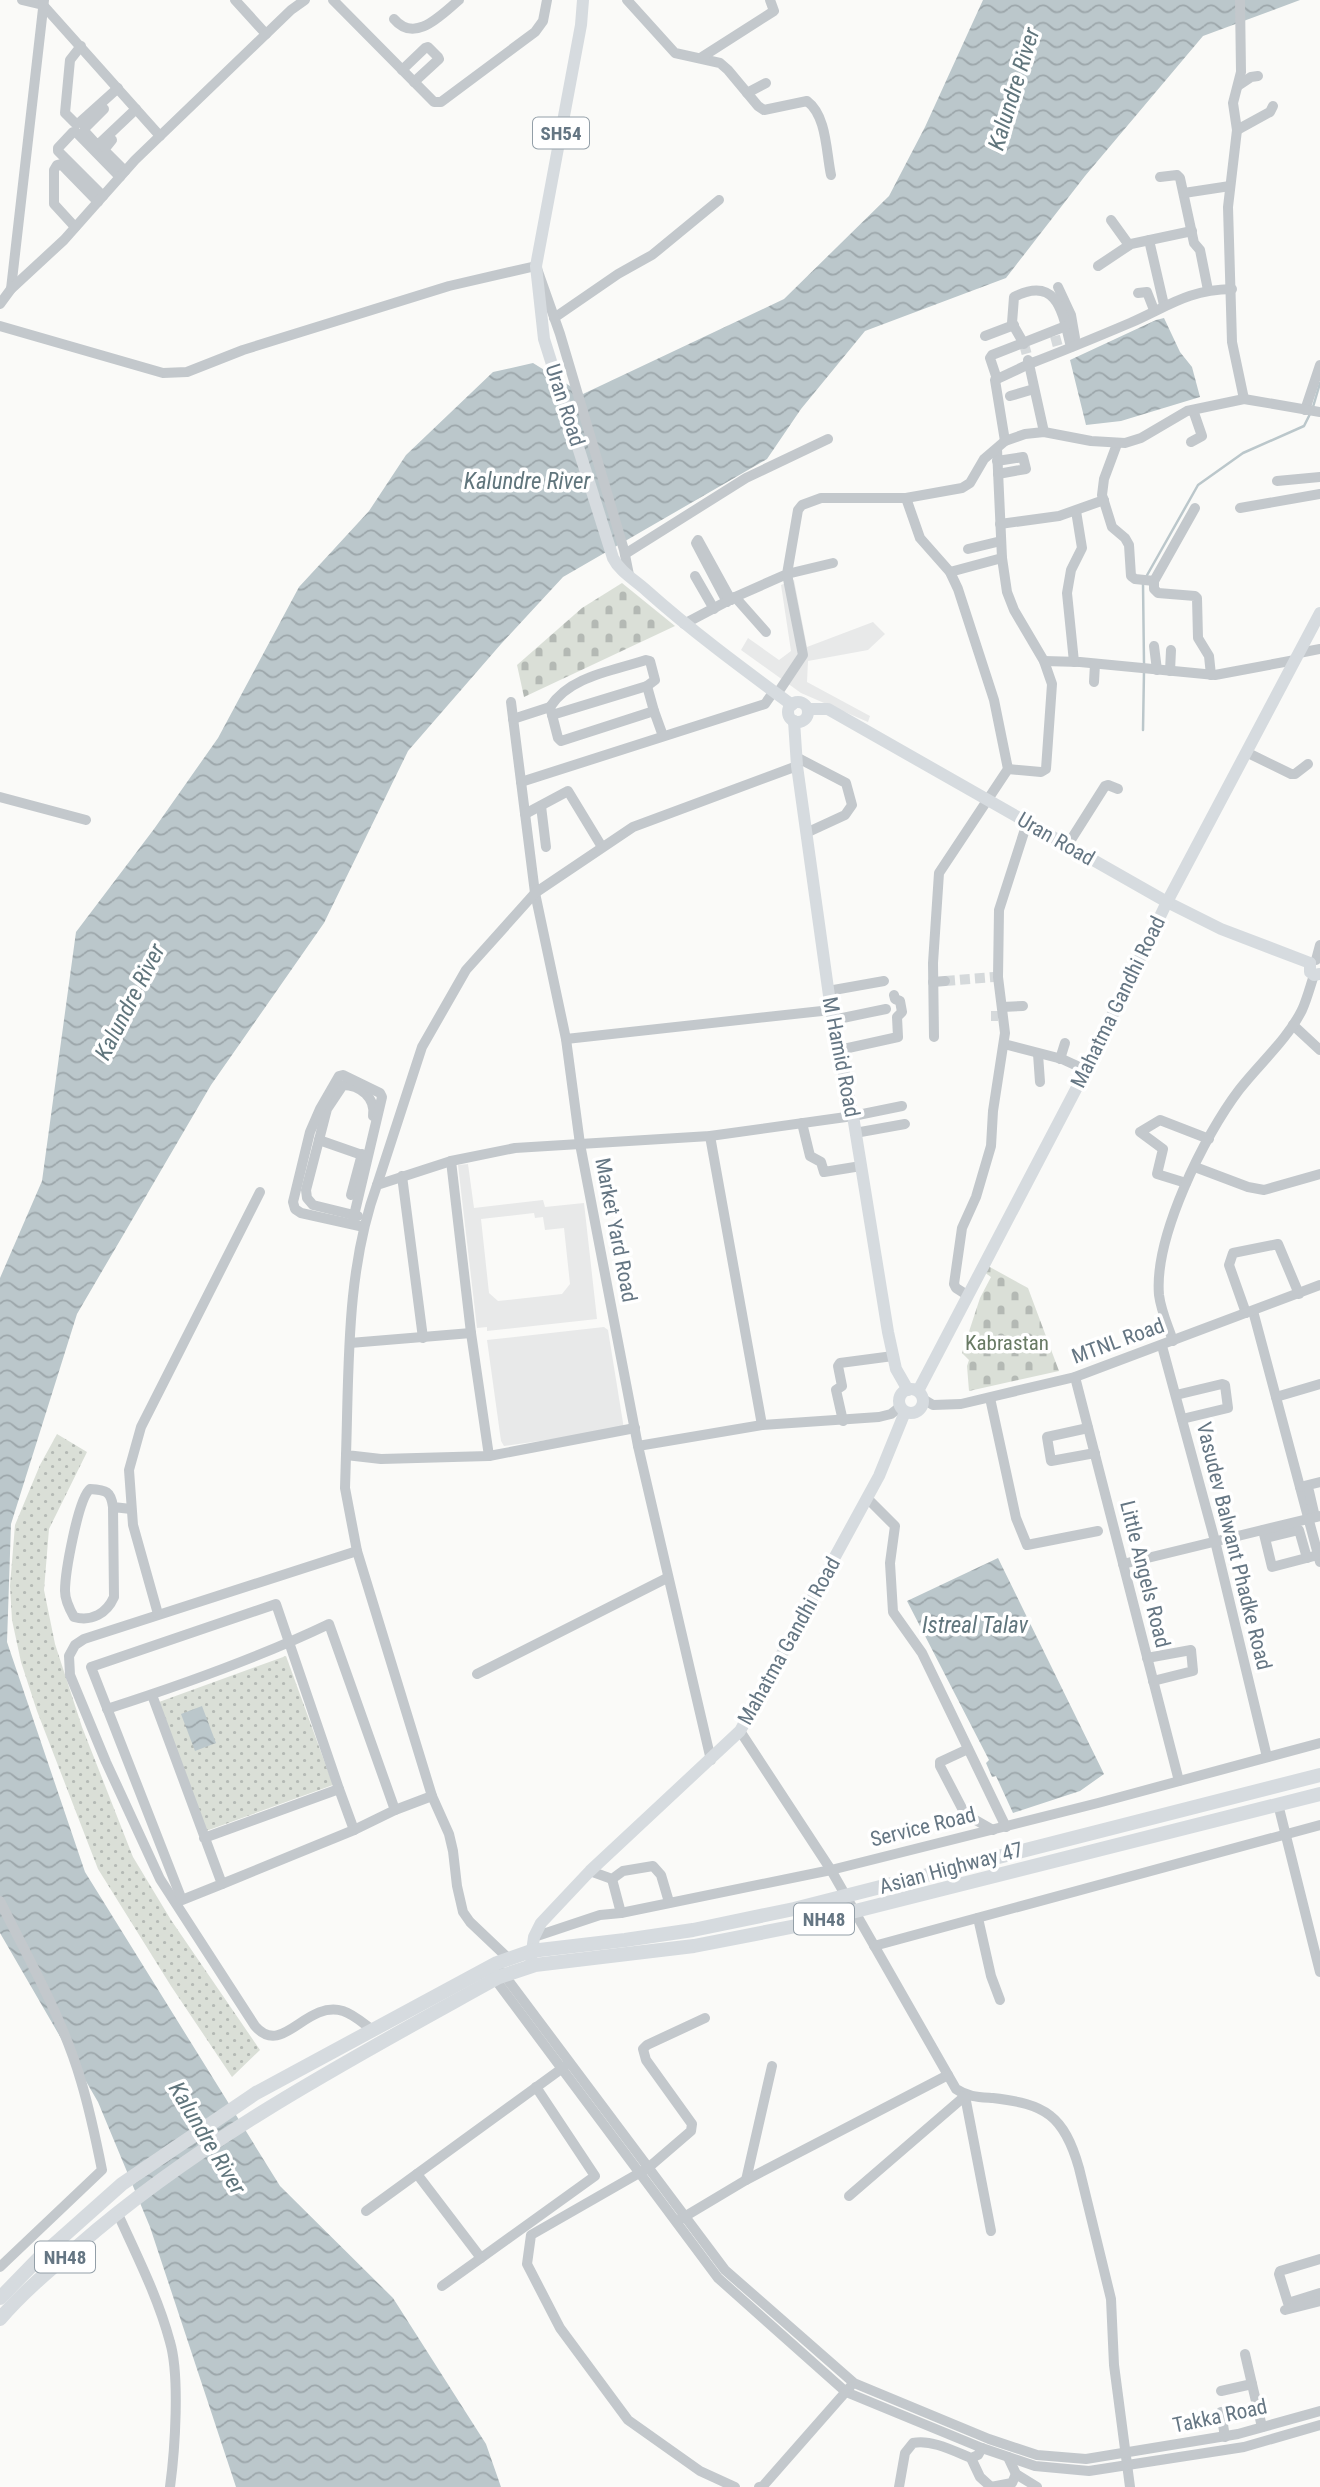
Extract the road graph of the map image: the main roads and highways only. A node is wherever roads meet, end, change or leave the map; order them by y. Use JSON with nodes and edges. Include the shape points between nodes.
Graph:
{"nodes":[{"id":1,"x":583,"y":0,"type":"edge"},
{"id":2,"x":1320,"y":613,"type":"edge"},
{"id":3,"x":792,"y":705,"type":"junction"},
{"id":4,"x":808,"y":709,"type":"junction"},
{"id":5,"x":794,"y":721,"type":"junction"},
{"id":6,"x":1167,"y":902,"type":"junction"},
{"id":7,"x":1317,"y":969,"type":"edge"},
{"id":8,"x":916,"y":1393,"type":"junction"},
{"id":9,"x":902,"y":1410,"type":"junction"},
{"id":10,"x":1320,"y":1775,"type":"edge"},
{"id":11,"x":1320,"y":1794,"type":"edge"},
{"id":12,"x":532,"y":1944,"type":"junction"},
{"id":13,"x":531,"y":1966,"type":"junction"},
{"id":14,"x":498,"y":1969,"type":"junction"},
{"id":15,"x":0,"y":2298,"type":"edge"},
{"id":16,"x":0,"y":2319,"type":"edge"}],
"edges":[{"from":1,"to":3,"type":"main road","name":"Uran Road","number":"SH54","via":[[536,266],[544,339],[621,554],[619,568],[684,624]]},
{"from":2,"to":6,"type":"main road","name":"Mahatma Gandhi Road"},
{"from":3,"to":4,"type":"main road","name":"Uran Road","number":"SH54","via":[[803,703]]},
{"from":3,"to":5,"type":"main road","via":[[789,715]]},
{"from":4,"to":5,"type":"main road","via":[[805,719]]},
{"from":4,"to":6,"type":"main road","name":"Uran Road","via":[[828,709]]},
{"from":5,"to":8,"type":"main road","name":"M Hamid Road","via":[[828,991],[893,1356],[896,1370]]},
{"from":6,"to":7,"type":"main road","name":"Uran Road"},
{"from":6,"to":8,"type":"main road","name":"Mahatma Gandhi Road","via":[[1086,1070]]},
{"from":8,"to":9,"type":"main road","name":"Mahatma Gandhi Road","via":[[900,1397]]},
{"from":8,"to":9,"type":"main road","via":[[920,1410]]},
{"from":9,"to":12,"type":"main road","name":"Mahatma Gandhi Road","via":[[879,1476],[740,1731],[590,1871],[541,1923]]},
{"from":10,"to":12,"type":"highway","name":"Asian Highway 47","number":"NH48","via":[[794,1909],[625,1940]]},
{"from":11,"to":13,"type":"highway","name":"Asian Highway 47","number":"NH48","via":[[796,1926],[694,1946]]},
{"from":12,"to":13,"type":"main road"},
{"from":12,"to":14,"type":"highway","name":"Asian Highway 47","number":"NH48"},
{"from":13,"to":14,"type":"highway","name":"Asian Highway 47","number":"NH48"},
{"from":14,"to":15,"type":"highway","number":"NH48","via":[[371,2029],[256,2093],[122,2184]]},
{"from":14,"to":16,"type":"highway","number":"NH48","via":[[266,2108],[133,2200]]}]}
